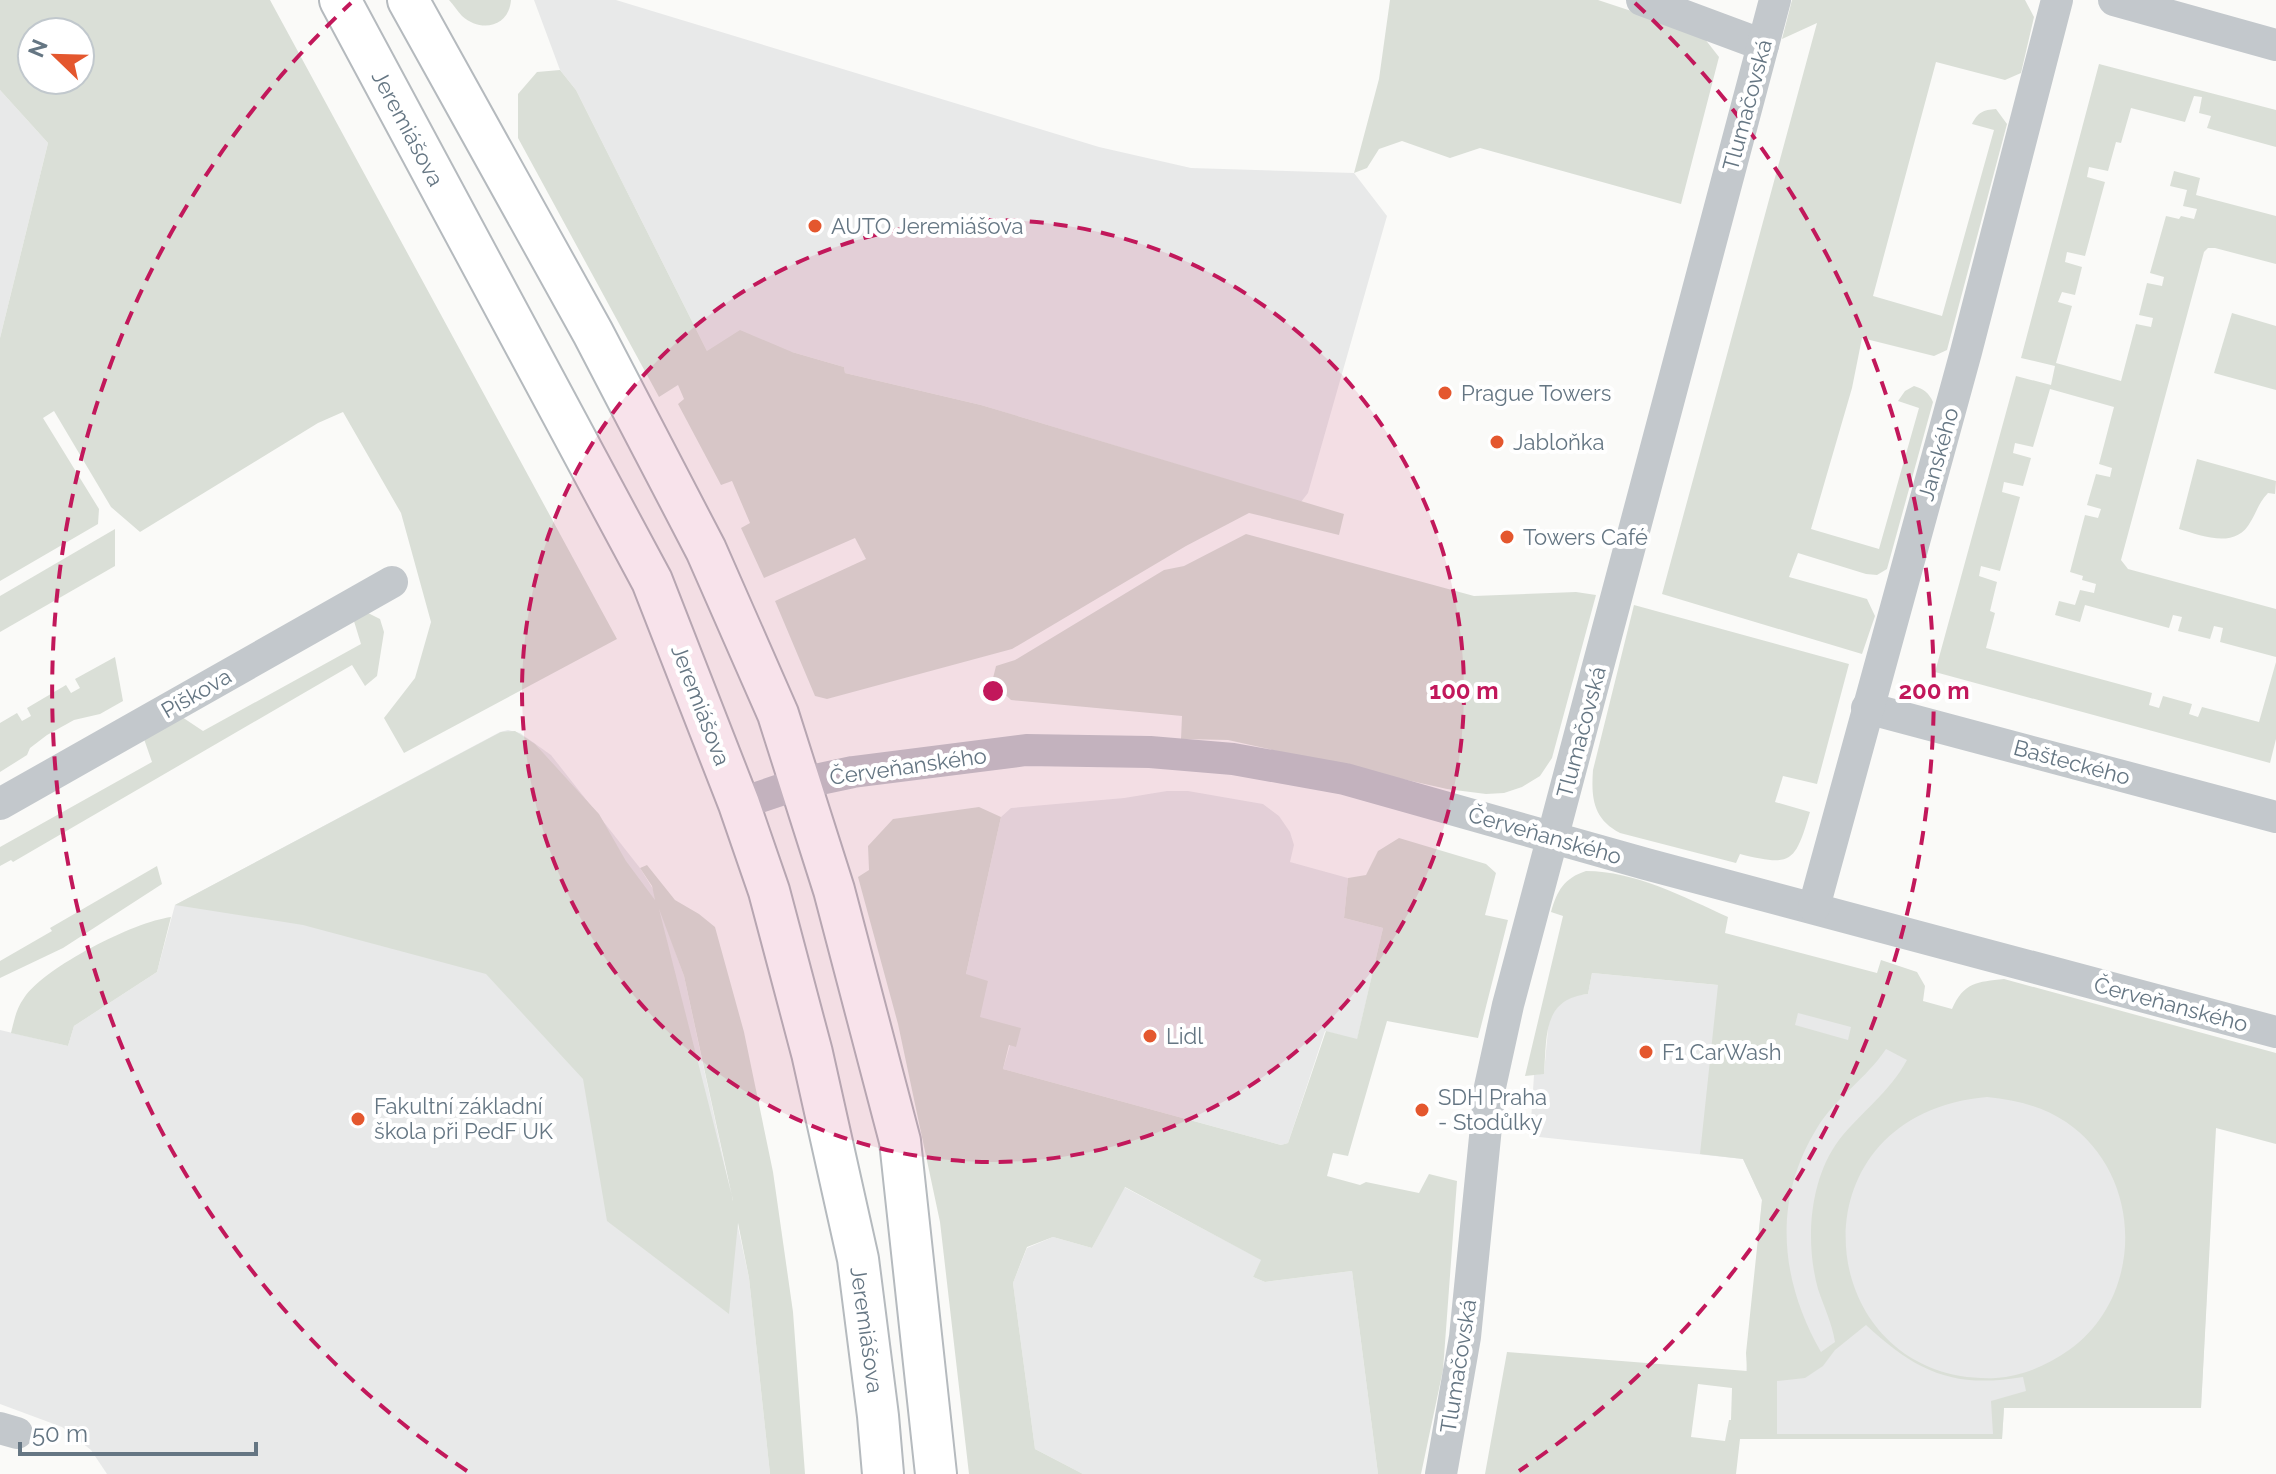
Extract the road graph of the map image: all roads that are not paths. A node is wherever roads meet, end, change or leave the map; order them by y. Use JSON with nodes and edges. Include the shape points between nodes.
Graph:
{"nodes":[{"id":1,"x":340,"y":0,"type":"edge"},
{"id":2,"x":408,"y":0,"type":"edge"},
{"id":3,"x":1642,"y":0,"type":"edge"},
{"id":4,"x":1775,"y":0,"type":"edge"},
{"id":5,"x":2057,"y":0,"type":"edge"},
{"id":6,"x":2114,"y":0,"type":"edge"},
{"id":7,"x":1763,"y":45,"type":"junction"},
{"id":8,"x":2276,"y":45,"type":"edge"},
{"id":9,"x":392,"y":582,"type":"dead end"},
{"id":10,"x":1867,"y":708,"type":"junction"},
{"id":11,"x":801,"y":783,"type":"junction"},
{"id":12,"x":0,"y":804,"type":"edge"},
{"id":13,"x":739,"y":804,"type":"junction"},
{"id":14,"x":2276,"y":817,"type":"edge"},
{"id":15,"x":1552,"y":838,"type":"junction"},
{"id":16,"x":1814,"y":907,"type":"junction"},
{"id":17,"x":2276,"y":1032,"type":"edge"},
{"id":18,"x":883,"y":1474,"type":"edge"},
{"id":19,"x":936,"y":1474,"type":"edge"},
{"id":20,"x":1441,"y":1474,"type":"edge"}],
"edges":[{"from":1,"to":13,"type":"main road","name":"Jeremiášova","via":[[652,581]]},
{"from":2,"to":11,"type":"main road","via":[[593,333],[706,550],[778,714]]},
{"from":3,"to":7,"type":"street"},
{"from":4,"to":7,"type":"street","name":"Tlumačovská"},
{"from":5,"to":10,"type":"street","name":"Janského"},
{"from":6,"to":8,"type":"street"},
{"from":7,"to":15,"type":"street","name":"Tlumačovská"},
{"from":9,"to":12,"type":"street","name":"Píškova"},
{"from":10,"to":14,"type":"street","name":"Bašteckého"},
{"from":10,"to":16,"type":"street","name":"Janského"},
{"from":11,"to":13,"type":"street"},
{"from":11,"to":15,"type":"street","name":"Červeňanského","via":[[1026,750],[1150,752],[1233,759],[1345,779]]},
{"from":11,"to":19,"type":"main road","via":[[900,1141]]},
{"from":13,"to":18,"type":"main road","name":"Jeremiášova","via":[[769,891],[808,1038],[858,1259]]},
{"from":15,"to":16,"type":"street","name":"Červeňanského"},
{"from":15,"to":20,"type":"street","name":"Tlumačovská","via":[[1490,1087],[1465,1337]]},
{"from":16,"to":17,"type":"street","name":"Červeňanského"}]}
